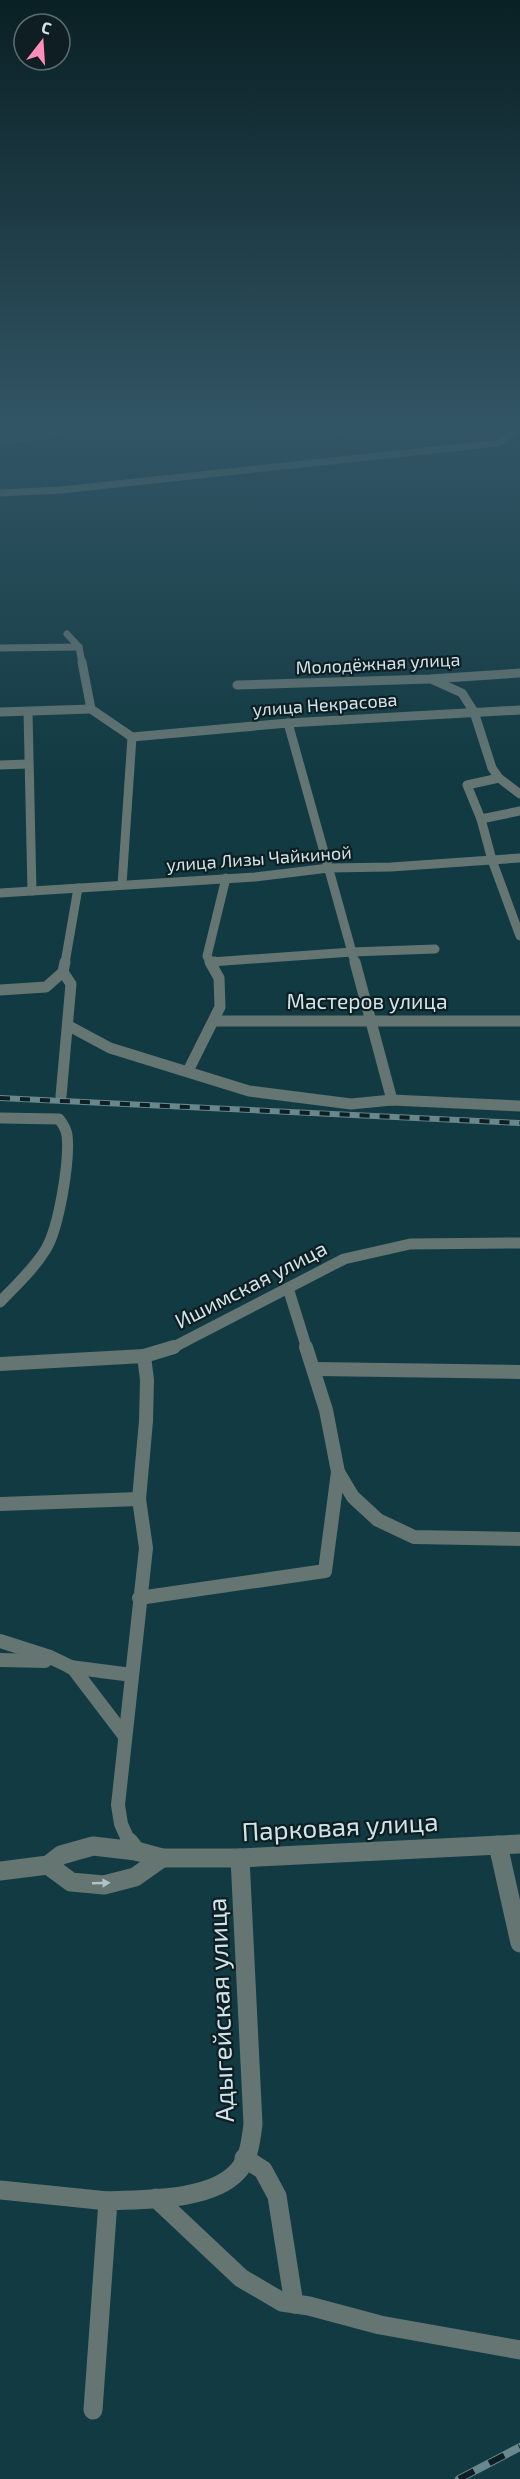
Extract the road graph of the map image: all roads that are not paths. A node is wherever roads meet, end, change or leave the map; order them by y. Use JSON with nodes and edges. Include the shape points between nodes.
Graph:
{"nodes":[{"id":1,"x":67,"y":634,"type":"dead end"},
{"id":2,"x":79,"y":646,"type":"junction"},
{"id":3,"x":0,"y":648,"type":"edge"},
{"id":4,"x":520,"y":673,"type":"edge"},
{"id":5,"x":476,"y":674,"type":"junction"},
{"id":6,"x":430,"y":679,"type":"junction"},
{"id":7,"x":237,"y":684,"type":"dead end"},
{"id":8,"x":462,"y":693,"type":"junction"},
{"id":9,"x":91,"y":709,"type":"junction"},
{"id":10,"x":520,"y":710,"type":"edge"},
{"id":11,"x":0,"y":712,"type":"edge"},
{"id":12,"x":28,"y":712,"type":"junction"},
{"id":13,"x":474,"y":712,"type":"junction"},
{"id":14,"x":288,"y":723,"type":"junction"},
{"id":15,"x":132,"y":737,"type":"junction"},
{"id":16,"x":28,"y":764,"type":"junction"},
{"id":17,"x":0,"y":765,"type":"edge"},
{"id":18,"x":499,"y":778,"type":"junction"},
{"id":19,"x":520,"y":794,"type":"edge"},
{"id":20,"x":520,"y":811,"type":"edge"},
{"id":21,"x":481,"y":819,"type":"junction"},
{"id":22,"x":520,"y":858,"type":"edge"},
{"id":23,"x":492,"y":860,"type":"junction"},
{"id":24,"x":329,"y":868,"type":"junction"},
{"id":25,"x":226,"y":878,"type":"junction"},
{"id":26,"x":122,"y":885,"type":"junction"},
{"id":27,"x":78,"y":888,"type":"junction"},
{"id":28,"x":32,"y":891,"type":"junction"},
{"id":29,"x":0,"y":893,"type":"edge"},
{"id":30,"x":520,"y":936,"type":"edge"},
{"id":31,"x":435,"y":949,"type":"dead end"},
{"id":32,"x":352,"y":952,"type":"junction"},
{"id":33,"x":211,"y":962,"type":"junction"},
{"id":34,"x":63,"y":972,"type":"junction"},
{"id":35,"x":0,"y":990,"type":"edge"},
{"id":36,"x":214,"y":1021,"type":"junction"},
{"id":37,"x":373,"y":1021,"type":"junction"},
{"id":38,"x":520,"y":1021,"type":"edge"},
{"id":39,"x":69,"y":1026,"type":"junction"},
{"id":40,"x":189,"y":1071,"type":"junction"},
{"id":41,"x":61,"y":1096,"type":"dead end"},
{"id":42,"x":392,"y":1100,"type":"junction"},
{"id":43,"x":520,"y":1106,"type":"edge"},
{"id":44,"x":0,"y":1118,"type":"edge"},
{"id":45,"x":520,"y":1243,"type":"edge"},
{"id":46,"x":288,"y":1288,"type":"junction"},
{"id":47,"x":0,"y":1302,"type":"edge"},
{"id":48,"x":144,"y":1356,"type":"junction"},
{"id":49,"x":0,"y":1364,"type":"edge"},
{"id":50,"x":315,"y":1369,"type":"junction"},
{"id":51,"x":520,"y":1372,"type":"edge"},
{"id":52,"x":338,"y":1472,"type":"junction"},
{"id":53,"x":139,"y":1499,"type":"junction"},
{"id":54,"x":0,"y":1504,"type":"edge"},
{"id":55,"x":520,"y":1539,"type":"edge"},
{"id":56,"x":140,"y":1598,"type":"junction"},
{"id":57,"x":0,"y":1641,"type":"edge"},
{"id":58,"x":0,"y":1660,"type":"edge"},
{"id":59,"x":73,"y":1668,"type":"junction"},
{"id":60,"x":132,"y":1675,"type":"junction"},
{"id":61,"x":124,"y":1735,"type":"junction"},
{"id":62,"x":520,"y":1844,"type":"edge"},
{"id":63,"x":498,"y":1845,"type":"junction"},
{"id":64,"x":136,"y":1851,"type":"junction"},
{"id":65,"x":162,"y":1858,"type":"junction"},
{"id":66,"x":240,"y":1858,"type":"junction"},
{"id":67,"x":48,"y":1865,"type":"junction"},
{"id":68,"x":0,"y":1871,"type":"edge"},
{"id":69,"x":520,"y":1943,"type":"edge"},
{"id":70,"x":244,"y":2158,"type":"junction"},
{"id":71,"x":0,"y":2190,"type":"edge"},
{"id":72,"x":156,"y":2198,"type":"junction"},
{"id":73,"x":108,"y":2201,"type":"junction"},
{"id":74,"x":294,"y":2304,"type":"junction"},
{"id":75,"x":520,"y":2350,"type":"edge"},
{"id":76,"x":93,"y":2410,"type":"dead end"}],
"edges":[{"from":1,"to":2,"type":"street"},
{"from":2,"to":3,"type":"street"},
{"from":2,"to":9,"type":"street"},
{"from":4,"to":5,"type":"street","name":"Молодёжная улица"},
{"from":5,"to":6,"type":"street","name":"Молодёжная улица"},
{"from":5,"to":8,"type":"street"},
{"from":6,"to":7,"type":"street","name":"Молодёжная улица"},
{"from":6,"to":8,"type":"street"},
{"from":8,"to":13,"type":"street"},
{"from":9,"to":12,"type":"street"},
{"from":9,"to":15,"type":"street"},
{"from":10,"to":13,"type":"street","name":"улица Некрасова"},
{"from":11,"to":12,"type":"street"},
{"from":12,"to":16,"type":"street"},
{"from":13,"to":14,"type":"street","name":"улица Некрасова"},
{"from":13,"to":18,"type":"street","via":[[492,768]]},
{"from":14,"to":15,"type":"street","name":"улица Некрасова"},
{"from":14,"to":24,"type":"street"},
{"from":15,"to":26,"type":"street"},
{"from":16,"to":17,"type":"street"},
{"from":16,"to":28,"type":"street"},
{"from":18,"to":19,"type":"street"},
{"from":18,"to":21,"type":"street","via":[[467,785]]},
{"from":20,"to":21,"type":"street"},
{"from":21,"to":23,"type":"street"},
{"from":22,"to":23,"type":"street","name":"улица Лизы Чайкиной"},
{"from":23,"to":24,"type":"street","name":"улица Лизы Чайкиной"},
{"from":23,"to":30,"type":"street"},
{"from":24,"to":25,"type":"street","name":"улица Лизы Чайкиной"},
{"from":24,"to":32,"type":"street"},
{"from":25,"to":26,"type":"street","name":"улица Лизы Чайкиной"},
{"from":25,"to":33,"type":"street","via":[[207,956]]},
{"from":26,"to":27,"type":"street","name":"улица Лизы Чайкиной"},
{"from":27,"to":28,"type":"street","name":"улица Лизы Чайкиной"},
{"from":27,"to":34,"type":"street"},
{"from":28,"to":29,"type":"street","name":"улица Лизы Чайкиной"},
{"from":31,"to":32,"type":"street"},
{"from":32,"to":33,"type":"street"},
{"from":32,"to":37,"type":"street"},
{"from":33,"to":36,"type":"street","via":[[219,978],[220,1007]]},
{"from":34,"to":35,"type":"street","via":[[46,987]]},
{"from":34,"to":39,"type":"street","via":[[71,984]]},
{"from":36,"to":37,"type":"street","name":"Мастеров улица"},
{"from":36,"to":40,"type":"street"},
{"from":37,"to":38,"type":"street","name":"Мастеров улица"},
{"from":37,"to":42,"type":"street"},
{"from":39,"to":40,"type":"street","via":[[110,1048]]},
{"from":39,"to":41,"type":"street"},
{"from":40,"to":42,"type":"street","via":[[249,1091],[351,1104]]},
{"from":42,"to":43,"type":"street"},
{"from":44,"to":47,"type":"street","via":[[59,1119],[65,1124],[68,1137],[51,1241]]},
{"from":45,"to":46,"type":"street","name":"Ишимская улица","via":[[410,1244],[344,1259]]},
{"from":46,"to":48,"type":"street","name":"Ишимская улица","via":[[172,1347]]},
{"from":46,"to":50,"type":"street"},
{"from":48,"to":49,"type":"street","name":"Ишимская улица"},
{"from":48,"to":53,"type":"street","via":[[146,1410]]},
{"from":50,"to":51,"type":"street"},
{"from":50,"to":52,"type":"street"},
{"from":52,"to":55,"type":"street","via":[[353,1497],[378,1520],[414,1538]]},
{"from":52,"to":56,"type":"street","via":[[325,1571]]},
{"from":53,"to":54,"type":"street"},
{"from":53,"to":56,"type":"street","via":[[146,1548]]},
{"from":56,"to":60,"type":"street"},
{"from":57,"to":59,"type":"street"},
{"from":58,"to":59,"type":"street","via":[[33,1660]]},
{"from":59,"to":60,"type":"street"},
{"from":59,"to":61,"type":"street"},
{"from":60,"to":61,"type":"street"},
{"from":61,"to":64,"type":"street","via":[[119,1822],[124,1837]]},
{"from":62,"to":63,"type":"street","name":"Парковая улица"},
{"from":63,"to":66,"type":"street","name":"Парковая улица"},
{"from":63,"to":69,"type":"street"},
{"from":64,"to":65,"type":"street","name":"Парковая улица"},
{"from":64,"to":67,"type":"street","name":"Парковая улица","via":[[93,1846],[61,1855]]},
{"from":65,"to":66,"type":"street","name":"Парковая улица"},
{"from":67,"to":65,"type":"street","one_way":true,"via":[[71,1882],[104,1885],[135,1877]]},
{"from":66,"to":70,"type":"street","name":"Адыгейская улица","via":[[254,2124]]},
{"from":67,"to":68,"type":"street","name":"Парковая улица"},
{"from":70,"to":72,"type":"street","name":"Адыгейская улица","via":[[237,2172],[210,2189]]},
{"from":70,"to":74,"type":"street","via":[[263,2170],[277,2196]]},
{"from":71,"to":73,"type":"street","name":"Адыгейская улица"},
{"from":72,"to":73,"type":"street","name":"Адыгейская улица"},
{"from":72,"to":74,"type":"street","via":[[241,2278],[282,2302]]},
{"from":73,"to":76,"type":"street"},
{"from":74,"to":75,"type":"street","via":[[380,2325]]}]}
